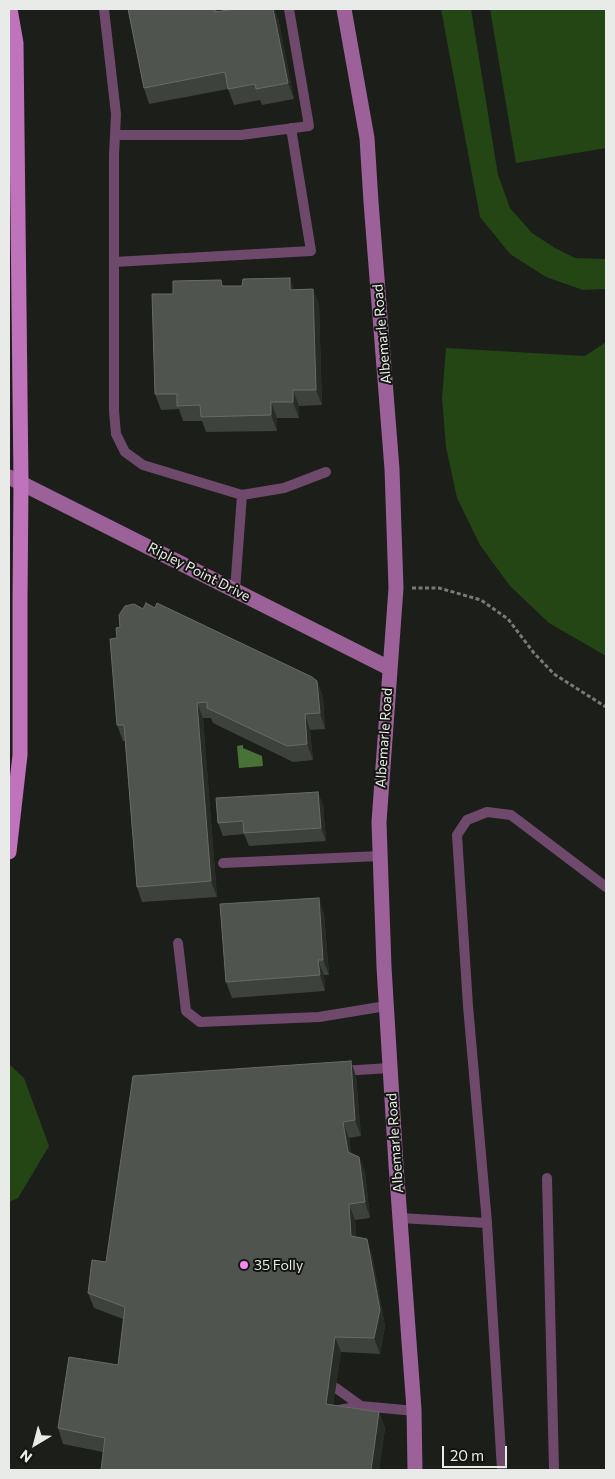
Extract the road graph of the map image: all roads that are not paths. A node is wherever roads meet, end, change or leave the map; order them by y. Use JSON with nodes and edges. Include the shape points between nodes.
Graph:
{"nodes":[{"id":1,"x":10,"y":9,"type":"edge"},
{"id":2,"x":104,"y":9,"type":"edge"},
{"id":3,"x":289,"y":9,"type":"edge"},
{"id":4,"x":344,"y":9,"type":"edge"},
{"id":5,"x":291,"y":128,"type":"junction"},
{"id":6,"x":115,"y":136,"type":"junction"},
{"id":7,"x":114,"y":262,"type":"junction"},
{"id":8,"x":326,"y":472,"type":"dead end"},
{"id":9,"x":15,"y":479,"type":"edge"},
{"id":10,"x":242,"y":495,"type":"junction"},
{"id":11,"x":236,"y":590,"type":"junction"},
{"id":12,"x":389,"y":668,"type":"junction"},
{"id":13,"x":9,"y":852,"type":"edge"},
{"id":14,"x":380,"y":856,"type":"junction"},
{"id":15,"x":223,"y":863,"type":"dead end"},
{"id":16,"x":606,"y":886,"type":"edge"},
{"id":17,"x":178,"y":944,"type":"dead end"},
{"id":18,"x":386,"y":1006,"type":"junction"},
{"id":19,"x":390,"y":1068,"type":"junction"},
{"id":20,"x":330,"y":1072,"type":"edge"},
{"id":21,"x":547,"y":1178,"type":"dead end"},
{"id":22,"x":400,"y":1218,"type":"junction"},
{"id":23,"x":487,"y":1223,"type":"junction"},
{"id":24,"x":336,"y":1388,"type":"dead end"},
{"id":25,"x":361,"y":1406,"type":"junction"},
{"id":26,"x":333,"y":1411,"type":"edge"},
{"id":27,"x":414,"y":1411,"type":"junction"},
{"id":28,"x":415,"y":1470,"type":"edge"},
{"id":29,"x":502,"y":1470,"type":"edge"},
{"id":30,"x":554,"y":1470,"type":"edge"}],
"edges":[{"from":1,"to":9,"type":"main road","via":[[16,43]]},
{"from":2,"to":6,"type":"lane","via":[[116,114]]},
{"from":3,"to":5,"type":"lane","via":[[309,126]]},
{"from":4,"to":12,"type":"street","name":"Albemarle Road","via":[[368,138],[392,469],[396,588]]},
{"from":5,"to":6,"type":"lane","via":[[241,135]]},
{"from":5,"to":7,"type":"lane","via":[[311,251]]},
{"from":6,"to":7,"type":"lane"},
{"from":7,"to":10,"type":"lane","via":[[114,411],[116,434],[125,452],[143,465]]},
{"from":8,"to":10,"type":"lane","via":[[284,488]]},
{"from":9,"to":11,"type":"street","name":"Ripley Point Drive"},
{"from":9,"to":13,"type":"main road","via":[[20,755]]},
{"from":10,"to":11,"type":"lane"},
{"from":11,"to":12,"type":"street","name":"Ripley Point Drive"},
{"from":12,"to":14,"type":"street","name":"Albemarle Road","via":[[379,822]]},
{"from":14,"to":15,"type":"lane"},
{"from":14,"to":18,"type":"street","name":"Albemarle Road"},
{"from":16,"to":23,"type":"lane","via":[[511,815],[487,812],[467,820],[457,835]]},
{"from":17,"to":18,"type":"lane","via":[[186,1011],[200,1022],[318,1017]]},
{"from":18,"to":19,"type":"street","name":"Albemarle Road"},
{"from":19,"to":20,"type":"lane"},
{"from":19,"to":22,"type":"street","name":"Albemarle Road"},
{"from":21,"to":30,"type":"lane"},
{"from":22,"to":23,"type":"lane"},
{"from":22,"to":27,"type":"street","name":"Albemarle Road"},
{"from":23,"to":29,"type":"lane"},
{"from":24,"to":25,"type":"lane"},
{"from":25,"to":26,"type":"lane"},
{"from":25,"to":27,"type":"lane"},
{"from":27,"to":28,"type":"street","name":"Albemarle Road"}]}
